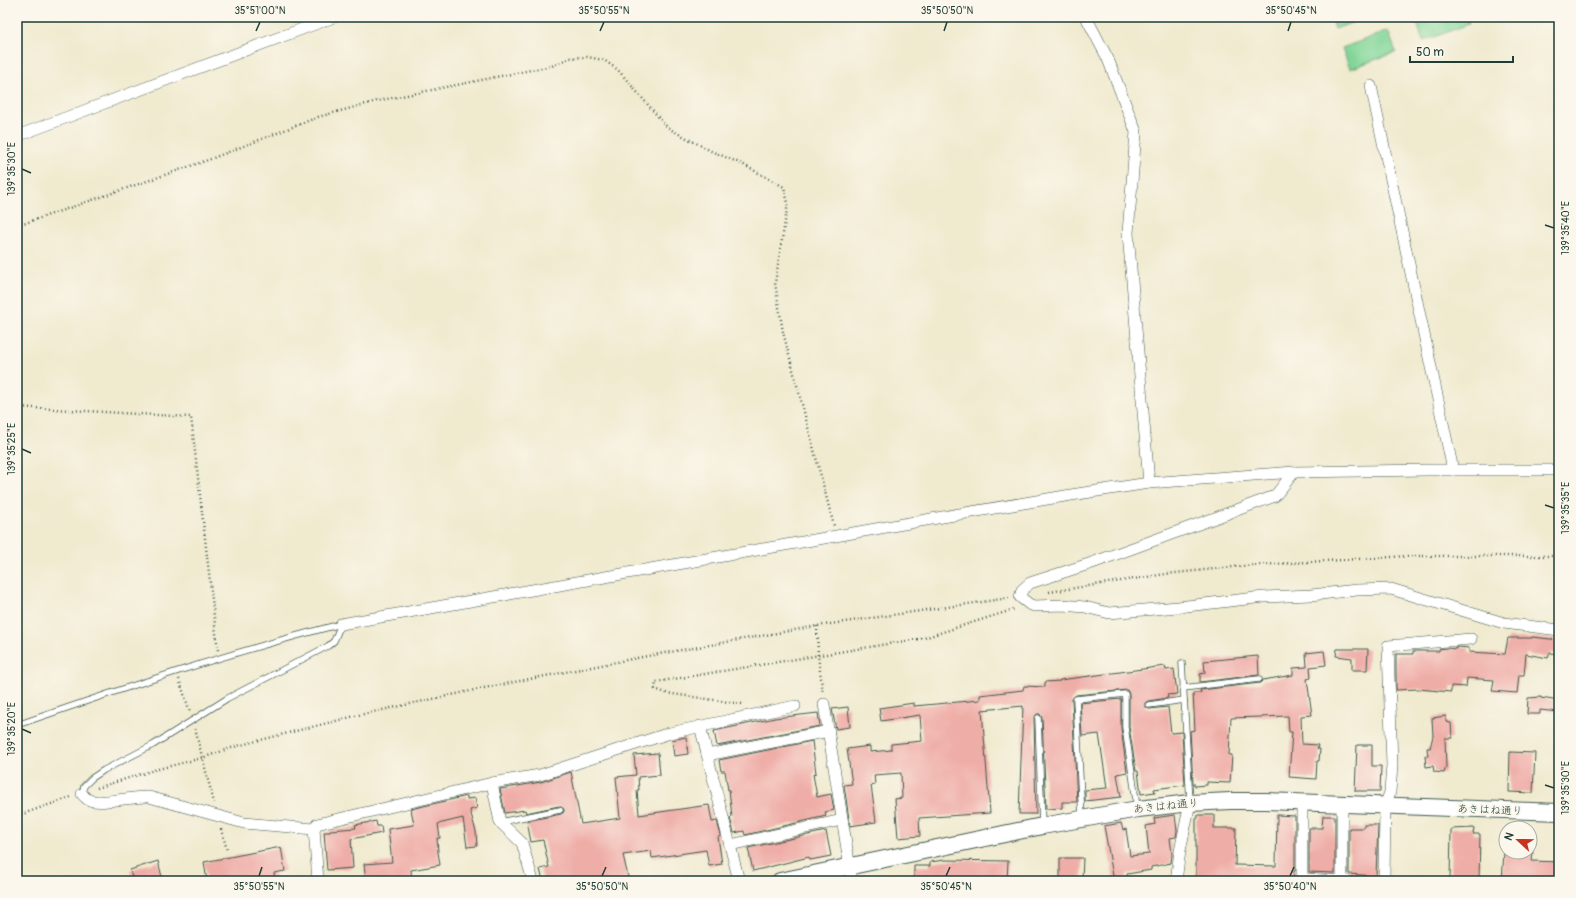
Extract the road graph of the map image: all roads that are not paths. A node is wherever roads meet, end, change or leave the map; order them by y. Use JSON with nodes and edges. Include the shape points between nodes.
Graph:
{"nodes":[{"id":1,"x":334,"y":17,"type":"edge"},
{"id":2,"x":1086,"y":17,"type":"edge"},
{"id":3,"x":1371,"y":86,"type":"dead end"},
{"id":4,"x":17,"y":136,"type":"edge"},
{"id":5,"x":1453,"y":470,"type":"junction"},
{"id":6,"x":1559,"y":470,"type":"edge"},
{"id":7,"x":1294,"y":472,"type":"junction"},
{"id":8,"x":1149,"y":483,"type":"junction"},
{"id":9,"x":341,"y":624,"type":"junction"},
{"id":10,"x":1559,"y":630,"type":"edge"},
{"id":11,"x":1471,"y":640,"type":"dead end"},
{"id":12,"x":1182,"y":663,"type":"dead end"},
{"id":13,"x":1259,"y":679,"type":"dead end"},
{"id":14,"x":1183,"y":688,"type":"junction"},
{"id":15,"x":1184,"y":700,"type":"junction"},
{"id":16,"x":824,"y":704,"type":"road end"},
{"id":17,"x":1149,"y":705,"type":"dead end"},
{"id":18,"x":795,"y":706,"type":"dead end"},
{"id":19,"x":1038,"y":718,"type":"dead end"},
{"id":20,"x":17,"y":725,"type":"edge"},
{"id":21,"x":700,"y":726,"type":"junction"},
{"id":22,"x":829,"y":731,"type":"junction"},
{"id":23,"x":707,"y":755,"type":"junction"},
{"id":24,"x":492,"y":783,"type":"junction"},
{"id":25,"x":82,"y":794,"type":"joint"},
{"id":26,"x":1302,"y":802,"type":"junction"},
{"id":27,"x":1190,"y":803,"type":"junction"},
{"id":28,"x":1342,"y":804,"type":"junction"},
{"id":29,"x":1385,"y":806,"type":"junction"},
{"id":30,"x":1138,"y":809,"type":"junction"},
{"id":31,"x":560,"y":810,"type":"dead end"},
{"id":32,"x":1559,"y":812,"type":"edge"},
{"id":33,"x":1082,"y":818,"type":"junction"},
{"id":34,"x":842,"y":820,"type":"junction"},
{"id":35,"x":500,"y":822,"type":"junction"},
{"id":36,"x":1042,"y":826,"type":"junction"},
{"id":37,"x":314,"y":829,"type":"junction"},
{"id":38,"x":730,"y":844,"type":"junction"},
{"id":39,"x":851,"y":874,"type":"edge"},
{"id":40,"x":318,"y":881,"type":"edge"},
{"id":41,"x":533,"y":881,"type":"edge"},
{"id":42,"x":740,"y":881,"type":"edge"},
{"id":43,"x":780,"y":881,"type":"edge"},
{"id":44,"x":1176,"y":881,"type":"edge"},
{"id":45,"x":1342,"y":881,"type":"edge"},
{"id":46,"x":1347,"y":881,"type":"edge"},
{"id":47,"x":1384,"y":881,"type":"edge"}],
"edges":[{"from":1,"to":4,"type":"street"},
{"from":2,"to":8,"type":"street","via":[[1108,59],[1136,132],[1128,233]]},
{"from":3,"to":5,"type":"street"},
{"from":5,"to":6,"type":"street"},
{"from":5,"to":7,"type":"street"},
{"from":7,"to":8,"type":"street"},
{"from":7,"to":10,"type":"street","via":[[1275,496],[1030,583],[1022,590],[1020,596],[1034,606],[1085,607],[1109,613],[1264,597],[1392,589],[1504,623]]},
{"from":8,"to":9,"type":"street","via":[[1071,494]]},
{"from":9,"to":20,"type":"lane","via":[[177,671]]},
{"from":9,"to":25,"type":"lane","via":[[334,641],[328,646],[228,698],[153,745],[92,778],[84,786]]},
{"from":11,"to":29,"type":"street","via":[[1388,646],[1392,765],[1390,792]]},
{"from":12,"to":14,"type":"lane"},
{"from":13,"to":14,"type":"lane"},
{"from":14,"to":15,"type":"lane"},
{"from":15,"to":17,"type":"lane"},
{"from":15,"to":27,"type":"lane"},
{"from":16,"to":22,"type":"street"},
{"from":18,"to":21,"type":"street"},
{"from":19,"to":36,"type":"lane"},
{"from":21,"to":23,"type":"street"},
{"from":21,"to":24,"type":"street","via":[[540,774]]},
{"from":22,"to":23,"type":"street"},
{"from":22,"to":34,"type":"street"},
{"from":23,"to":38,"type":"street"},
{"from":24,"to":35,"type":"street"},
{"from":24,"to":37,"type":"street","via":[[317,824]]},
{"from":25,"to":37,"type":"street","via":[[89,800],[98,802],[149,797],[244,823]]},
{"from":26,"to":27,"type":"street","name":"あきはね通り"},
{"from":26,"to":28,"type":"street","name":"あきはね通り"},
{"from":26,"to":45,"type":"street","via":[[1302,879]]},
{"from":27,"to":30,"type":"street","name":"あきはね通り"},
{"from":27,"to":44,"type":"street"},
{"from":28,"to":29,"type":"street","name":"あきはね通り"},
{"from":28,"to":45,"type":"street"},
{"from":29,"to":32,"type":"street","name":"あきはね通り"},
{"from":29,"to":47,"type":"street"},
{"from":30,"to":33,"type":"street","name":"あきはね通り"},
{"from":30,"to":33,"type":"lane","via":[[1125,727],[1125,694],[1076,699]]},
{"from":31,"to":35,"type":"lane"},
{"from":33,"to":36,"type":"street","name":"あきはね通り"},
{"from":34,"to":38,"type":"street"},
{"from":34,"to":39,"type":"street"},
{"from":35,"to":41,"type":"street","via":[[522,843]]},
{"from":36,"to":39,"type":"street","name":"あきはね通り"},
{"from":37,"to":40,"type":"street"},
{"from":38,"to":42,"type":"street"},
{"from":39,"to":43,"type":"street","name":"あきはね通り"},
{"from":45,"to":46,"type":"street"}]}
